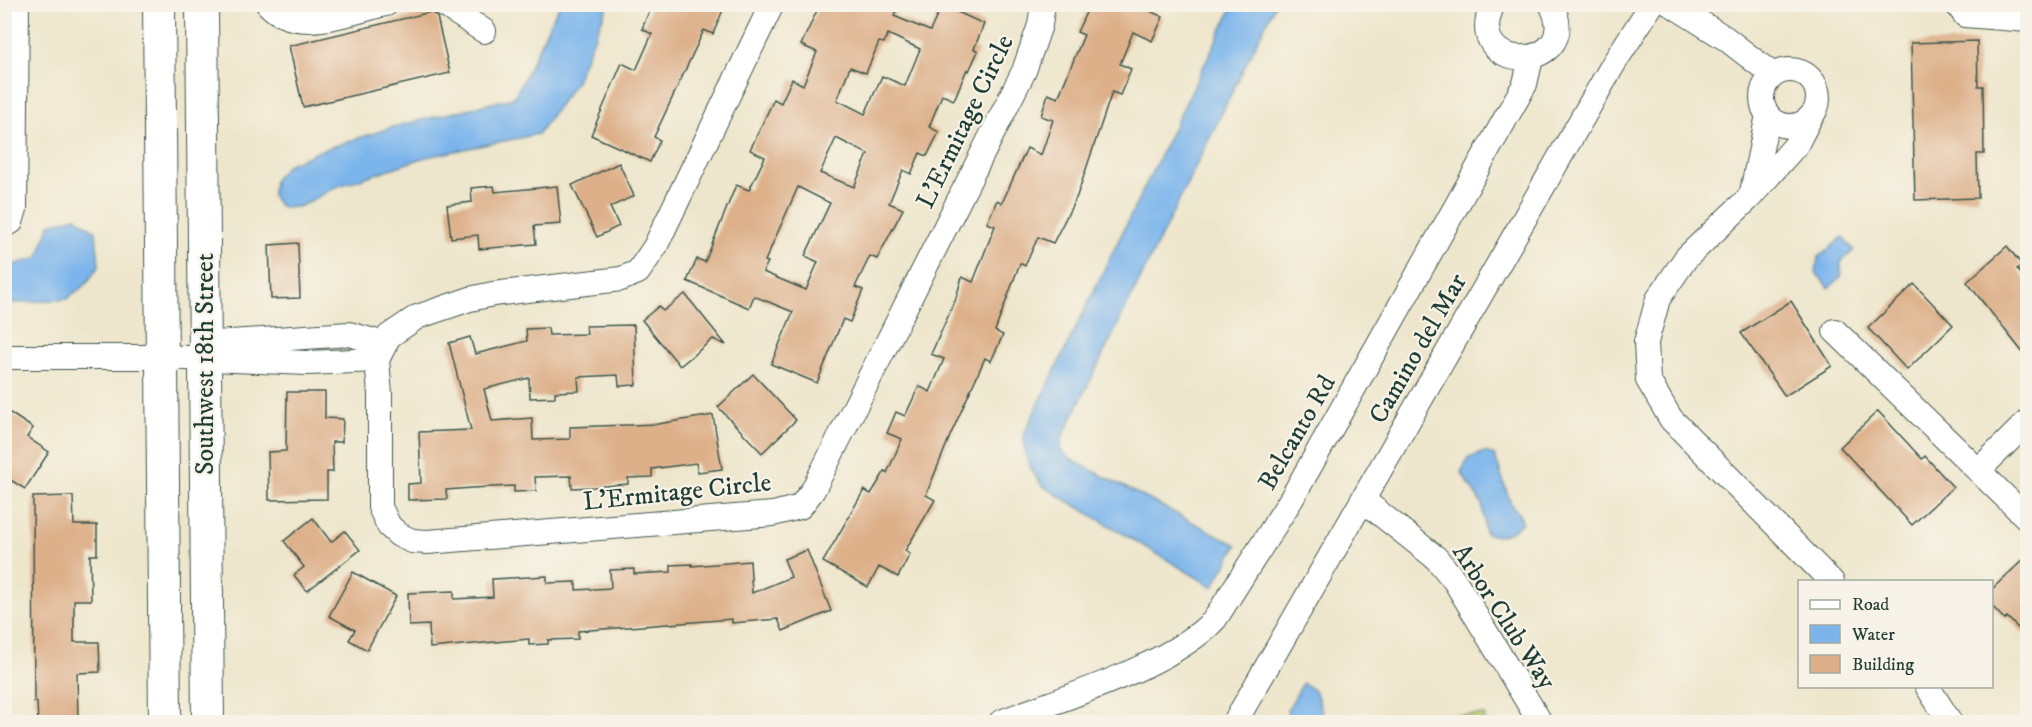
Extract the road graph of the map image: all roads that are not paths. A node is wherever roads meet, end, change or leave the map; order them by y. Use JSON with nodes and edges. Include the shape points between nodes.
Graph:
{"nodes":[{"id":1,"x":16,"y":4,"type":"edge"},
{"id":2,"x":159,"y":4,"type":"edge"},
{"id":3,"x":202,"y":4,"type":"edge"},
{"id":4,"x":268,"y":4,"type":"edge"},
{"id":5,"x":386,"y":4,"type":"edge"},
{"id":6,"x":443,"y":4,"type":"edge"},
{"id":7,"x":772,"y":4,"type":"edge"},
{"id":8,"x":1043,"y":4,"type":"edge"},
{"id":9,"x":1493,"y":4,"type":"edge"},
{"id":10,"x":1551,"y":4,"type":"edge"},
{"id":11,"x":1652,"y":4,"type":"edge"},
{"id":12,"x":1671,"y":4,"type":"edge"},
{"id":13,"x":1957,"y":4,"type":"edge"},
{"id":14,"x":2028,"y":20,"type":"edge"},
{"id":15,"x":484,"y":31,"type":"dead end"},
{"id":16,"x":1531,"y":58,"type":"junction"},
{"id":17,"x":1773,"y":75,"type":"junction"},
{"id":18,"x":1768,"y":115,"type":"junction"},
{"id":19,"x":1811,"y":116,"type":"junction"},
{"id":20,"x":1750,"y":197,"type":"junction"},
{"id":21,"x":4,"y":225,"type":"edge"},
{"id":22,"x":1835,"y":331,"type":"dead end"},
{"id":23,"x":204,"y":351,"type":"junction"},
{"id":24,"x":381,"y":352,"type":"junction"},
{"id":25,"x":4,"y":357,"type":"edge"},
{"id":26,"x":162,"y":357,"type":"junction"},
{"id":27,"x":2028,"y":421,"type":"edge"},
{"id":28,"x":1979,"y":470,"type":"junction"},
{"id":29,"x":1363,"y":500,"type":"junction"},
{"id":30,"x":2028,"y":519,"type":"edge"},
{"id":31,"x":1830,"y":580,"type":"edge"},
{"id":32,"x":1928,"y":688,"type":"edge"},
{"id":33,"x":165,"y":723,"type":"edge"},
{"id":34,"x":208,"y":723,"type":"edge"},
{"id":35,"x":1001,"y":723,"type":"edge"},
{"id":36,"x":1235,"y":723,"type":"edge"},
{"id":37,"x":1540,"y":723,"type":"edge"},
{"id":38,"x":1950,"y":723,"type":"edge"}],
"edges":[{"from":1,"to":21,"type":"street","via":[[15,209],[11,222]]},
{"from":2,"to":26,"type":"main road","name":"Southwest 18th Street"},
{"from":3,"to":23,"type":"main road","name":"Southwest 18th Street"},
{"from":4,"to":5,"type":"street","via":[[278,15],[307,20]]},
{"from":6,"to":15,"type":"street"},
{"from":7,"to":24,"type":"street","via":[[655,247],[638,272],[599,284],[470,299],[417,317],[389,336]]},
{"from":8,"to":24,"type":"street","name":"L'Ermitage Circle","via":[[1024,71],[813,490],[800,507],[773,514],[412,541],[389,526],[380,507]]},
{"from":9,"to":16,"type":"street","via":[[1488,15],[1490,39],[1507,56]]},
{"from":10,"to":16,"type":"street","via":[[1558,23],[1556,34],[1551,45]]},
{"from":11,"to":29,"type":"street","name":"Camino del Mar","via":[[1614,63]]},
{"from":12,"to":17,"type":"street"},
{"from":13,"to":14,"type":"street","via":[[1965,15]]},
{"from":16,"to":35,"type":"street","name":"Belcanto Rd","via":[[1525,84],[1292,498],[1215,619],[1201,635],[1172,653]]},
{"from":17,"to":18,"type":"street","via":[[1763,91]]},
{"from":17,"to":19,"type":"street","via":[[1790,70],[1808,76],[1818,101]]},
{"from":18,"to":19,"type":"street","via":[[1788,126]]},
{"from":18,"to":20,"type":"street"},
{"from":19,"to":20,"type":"street","via":[[1796,145]]},
{"from":20,"to":31,"type":"street","via":[[1686,258],[1658,299],[1646,342],[1648,380],[1671,419]]},
{"from":22,"to":28,"type":"street"},
{"from":23,"to":24,"type":"street","via":[[308,363]]},
{"from":23,"to":26,"type":"street"},
{"from":23,"to":34,"type":"main road","name":"Southwest 18th Street"},
{"from":25,"to":26,"type":"street"},
{"from":26,"to":33,"type":"main road","name":"Southwest 18th Street"},
{"from":27,"to":28,"type":"street"},
{"from":28,"to":30,"type":"street"},
{"from":29,"to":36,"type":"street","name":"Camino del Mar"},
{"from":29,"to":37,"type":"street","name":"Arbor Club Way","via":[[1436,558],[1455,581]]},
{"from":32,"to":38,"type":"street"}]}
